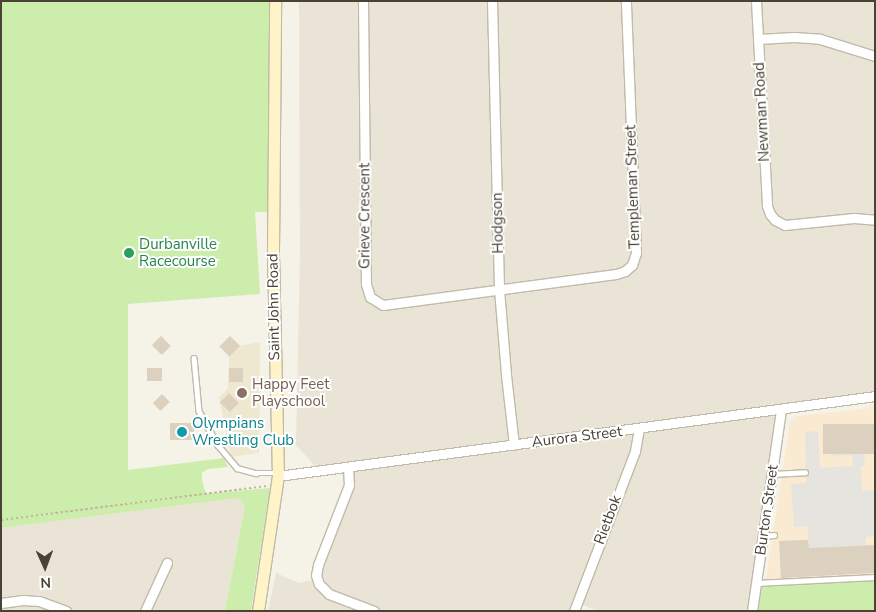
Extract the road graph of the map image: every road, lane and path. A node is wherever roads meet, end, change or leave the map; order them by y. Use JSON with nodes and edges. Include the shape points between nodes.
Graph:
{"nodes":[{"id":1,"x":275,"y":1,"type":"edge"},
{"id":2,"x":363,"y":1,"type":"edge"},
{"id":3,"x":492,"y":1,"type":"edge"},
{"id":4,"x":626,"y":1,"type":"edge"},
{"id":5,"x":756,"y":1,"type":"edge"},
{"id":6,"x":758,"y":39,"type":"junction"},
{"id":7,"x":875,"y":56,"type":"edge"},
{"id":8,"x":875,"y":220,"type":"edge"},
{"id":9,"x":499,"y":289,"type":"junction"},
{"id":10,"x":194,"y":358,"type":"dead end"},
{"id":11,"x":875,"y":396,"type":"edge"},
{"id":12,"x":782,"y":409,"type":"junction"},
{"id":13,"x":639,"y":428,"type":"junction"},
{"id":14,"x":514,"y":445,"type":"junction"},
{"id":15,"x":348,"y":467,"type":"junction"},
{"id":16,"x":805,"y":472,"type":"dead end"},
{"id":17,"x":772,"y":474,"type":"junction"},
{"id":18,"x":278,"y":478,"type":"junction"},
{"id":19,"x":1,"y":520,"type":"edge"},
{"id":20,"x":774,"y":535,"type":"dead end"},
{"id":21,"x":763,"y":536,"type":"junction"},
{"id":22,"x":167,"y":564,"type":"dead end"},
{"id":23,"x":875,"y":577,"type":"edge"},
{"id":24,"x":756,"y":583,"type":"junction"},
{"id":25,"x":1,"y":603,"type":"edge"},
{"id":26,"x":66,"y":611,"type":"edge"},
{"id":27,"x":145,"y":611,"type":"edge"},
{"id":28,"x":258,"y":611,"type":"edge"},
{"id":29,"x":374,"y":611,"type":"edge"},
{"id":30,"x":574,"y":611,"type":"edge"},
{"id":31,"x":752,"y":611,"type":"edge"}],
"edges":[{"from":1,"to":18,"type":"main road","name":"Saint John Road","via":[[273,250]]},
{"from":2,"to":9,"type":"street","name":"Grieve Crescent","via":[[367,293],[378,303],[389,305]]},
{"from":3,"to":9,"type":"street","name":"Hodgson"},
{"from":4,"to":9,"type":"street","name":"Templeman Street","via":[[634,262],[620,273]]},
{"from":5,"to":6,"type":"street","name":"Newman Road"},
{"from":6,"to":7,"type":"street","via":[[820,39]]},
{"from":6,"to":8,"type":"street","name":"Newman Road","via":[[767,206],[776,220],[791,224],[854,218]]},
{"from":9,"to":14,"type":"street","name":"Hodgson"},
{"from":10,"to":18,"type":"lane","via":[[200,410],[218,445],[237,468]]},
{"from":11,"to":12,"type":"street","name":"Aurora Street"},
{"from":12,"to":13,"type":"street","name":"Aurora Street"},
{"from":12,"to":17,"type":"street","name":"Burton Street"},
{"from":13,"to":14,"type":"street","name":"Aurora Street"},
{"from":13,"to":30,"type":"street","name":"Rietbok","via":[[634,451]]},
{"from":14,"to":15,"type":"street","name":"Aurora Street"},
{"from":15,"to":18,"type":"street","name":"Aurora Street"},
{"from":15,"to":29,"type":"street","via":[[349,485],[318,565],[317,580],[329,594]]},
{"from":16,"to":17,"type":"lane"},
{"from":17,"to":21,"type":"street","name":"Burton Street"},
{"from":18,"to":19,"type":"path","via":[[241,488]]},
{"from":18,"to":28,"type":"main road","name":"Saint John Road"},
{"from":20,"to":21,"type":"lane"},
{"from":21,"to":24,"type":"street","name":"Burton Street"},
{"from":22,"to":27,"type":"street"},
{"from":23,"to":24,"type":"lane"},
{"from":24,"to":31,"type":"street","name":"Burton Street"},
{"from":25,"to":26,"type":"street","via":[[39,601]]}]}
